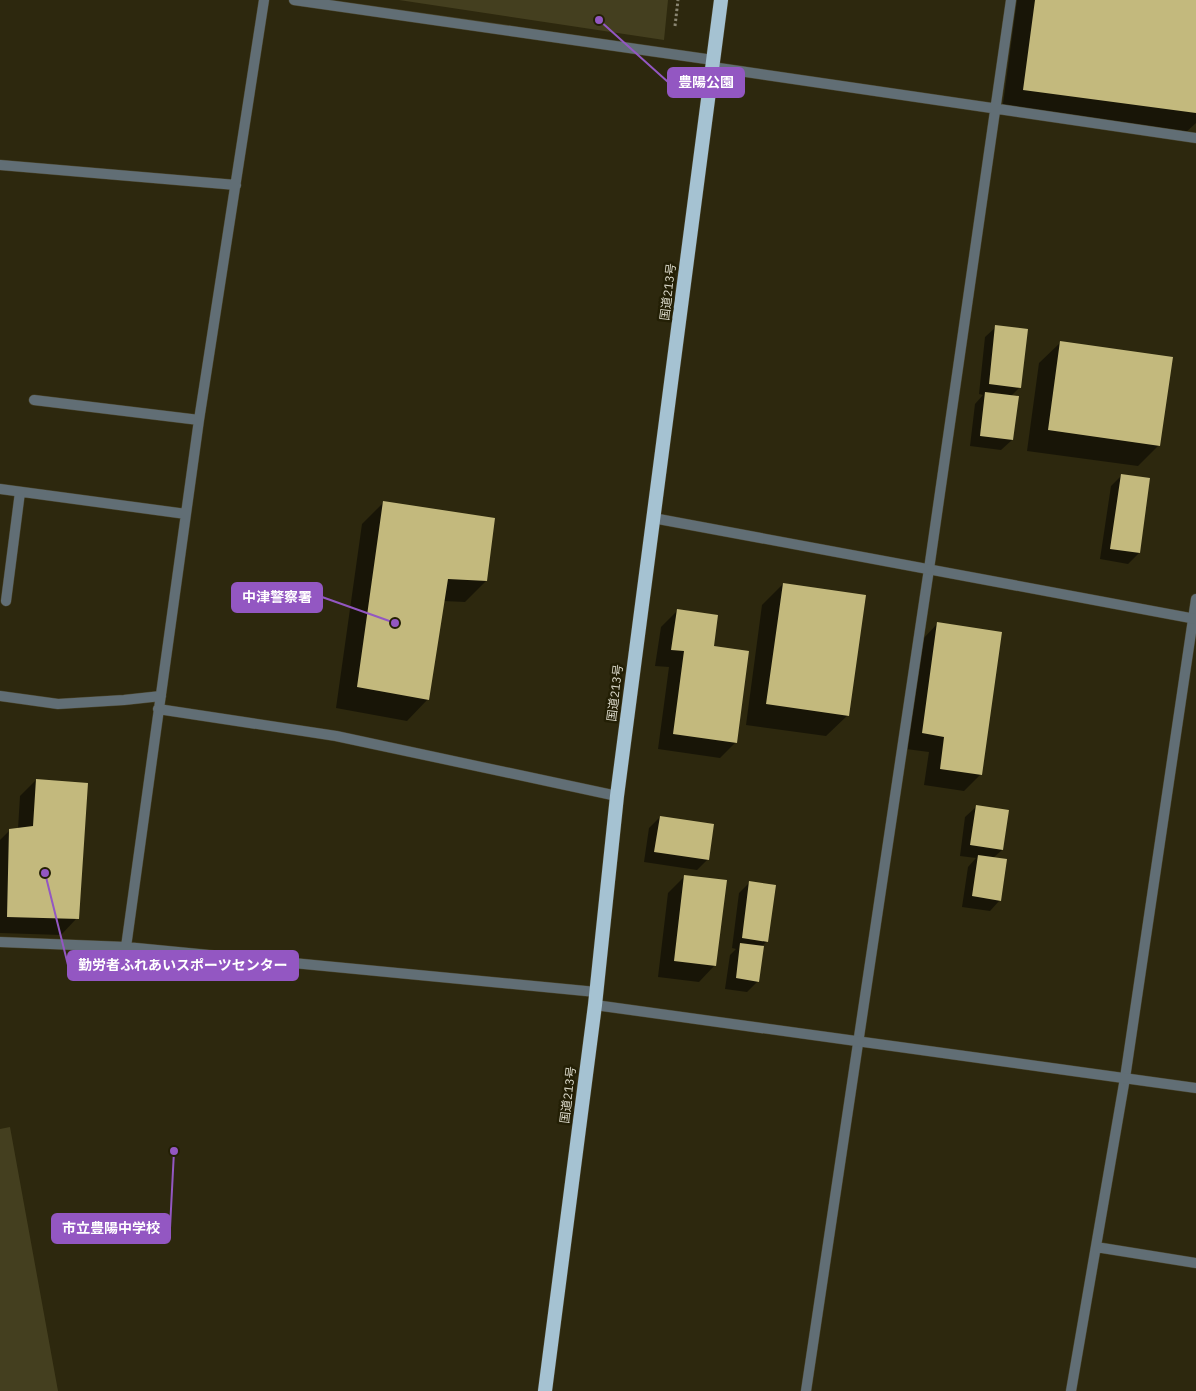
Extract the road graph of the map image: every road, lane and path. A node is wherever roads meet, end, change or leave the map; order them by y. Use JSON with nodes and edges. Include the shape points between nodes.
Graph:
{"nodes":[{"id":1,"x":264,"y":0,"type":"edge"},
{"id":2,"x":294,"y":0,"type":"edge"},
{"id":3,"x":678,"y":0,"type":"edge"},
{"id":4,"x":721,"y":0,"type":"edge"},
{"id":5,"x":1012,"y":0,"type":"edge"},
{"id":6,"x":675,"y":26,"type":"dead end"},
{"id":7,"x":713,"y":64,"type":"junction"},
{"id":8,"x":995,"y":109,"type":"junction"},
{"id":9,"x":1196,"y":138,"type":"edge"},
{"id":10,"x":0,"y":165,"type":"edge"},
{"id":11,"x":236,"y":185,"type":"junction"},
{"id":12,"x":34,"y":400,"type":"dead end"},
{"id":13,"x":198,"y":420,"type":"junction"},
{"id":14,"x":0,"y":489,"type":"edge"},
{"id":15,"x":20,"y":492,"type":"junction"},
{"id":16,"x":186,"y":514,"type":"junction"},
{"id":17,"x":653,"y":518,"type":"junction"},
{"id":18,"x":929,"y":569,"type":"junction"},
{"id":19,"x":1196,"y":599,"type":"edge"},
{"id":20,"x":6,"y":601,"type":"dead end"},
{"id":21,"x":1194,"y":618,"type":"edge"},
{"id":22,"x":0,"y":696,"type":"edge"},
{"id":23,"x":161,"y":696,"type":"junction"},
{"id":24,"x":158,"y":710,"type":"junction"},
{"id":25,"x":617,"y":796,"type":"junction"},
{"id":26,"x":0,"y":942,"type":"edge"},
{"id":27,"x":126,"y":947,"type":"junction"},
{"id":28,"x":595,"y":999,"type":"junction"},
{"id":29,"x":857,"y":1041,"type":"junction"},
{"id":30,"x":1125,"y":1078,"type":"junction"},
{"id":31,"x":1196,"y":1088,"type":"edge"},
{"id":32,"x":1096,"y":1247,"type":"junction"},
{"id":33,"x":1196,"y":1263,"type":"edge"},
{"id":34,"x":546,"y":1391,"type":"edge"},
{"id":35,"x":806,"y":1391,"type":"edge"},
{"id":36,"x":1071,"y":1391,"type":"edge"}],
"edges":[{"from":1,"to":11,"type":"street"},
{"from":2,"to":7,"type":"street"},
{"from":3,"to":6,"type":"path"},
{"from":4,"to":7,"type":"highway","name":"国道213号"},
{"from":5,"to":8,"type":"street"},
{"from":7,"to":8,"type":"street"},
{"from":7,"to":17,"type":"highway","name":"国道213号"},
{"from":8,"to":9,"type":"street"},
{"from":8,"to":18,"type":"street"},
{"from":10,"to":11,"type":"street"},
{"from":11,"to":13,"type":"street"},
{"from":12,"to":13,"type":"street"},
{"from":13,"to":16,"type":"street"},
{"from":14,"to":15,"type":"street"},
{"from":15,"to":16,"type":"street"},
{"from":15,"to":20,"type":"street"},
{"from":16,"to":23,"type":"street"},
{"from":17,"to":18,"type":"street"},
{"from":17,"to":25,"type":"highway","name":"国道213号"},
{"from":18,"to":21,"type":"street"},
{"from":18,"to":29,"type":"street"},
{"from":19,"to":21,"type":"street"},
{"from":21,"to":30,"type":"street"},
{"from":22,"to":23,"type":"street","via":[[58,704]]},
{"from":23,"to":24,"type":"street"},
{"from":24,"to":25,"type":"street","via":[[336,736]]},
{"from":24,"to":27,"type":"street"},
{"from":25,"to":28,"type":"highway","name":"国道213号"},
{"from":26,"to":27,"type":"street"},
{"from":27,"to":28,"type":"street"},
{"from":28,"to":29,"type":"street"},
{"from":28,"to":34,"type":"highway","name":"国道213号"},
{"from":29,"to":30,"type":"street"},
{"from":29,"to":35,"type":"street"},
{"from":30,"to":31,"type":"street"},
{"from":30,"to":32,"type":"street"},
{"from":32,"to":33,"type":"street"},
{"from":32,"to":36,"type":"street"}]}
